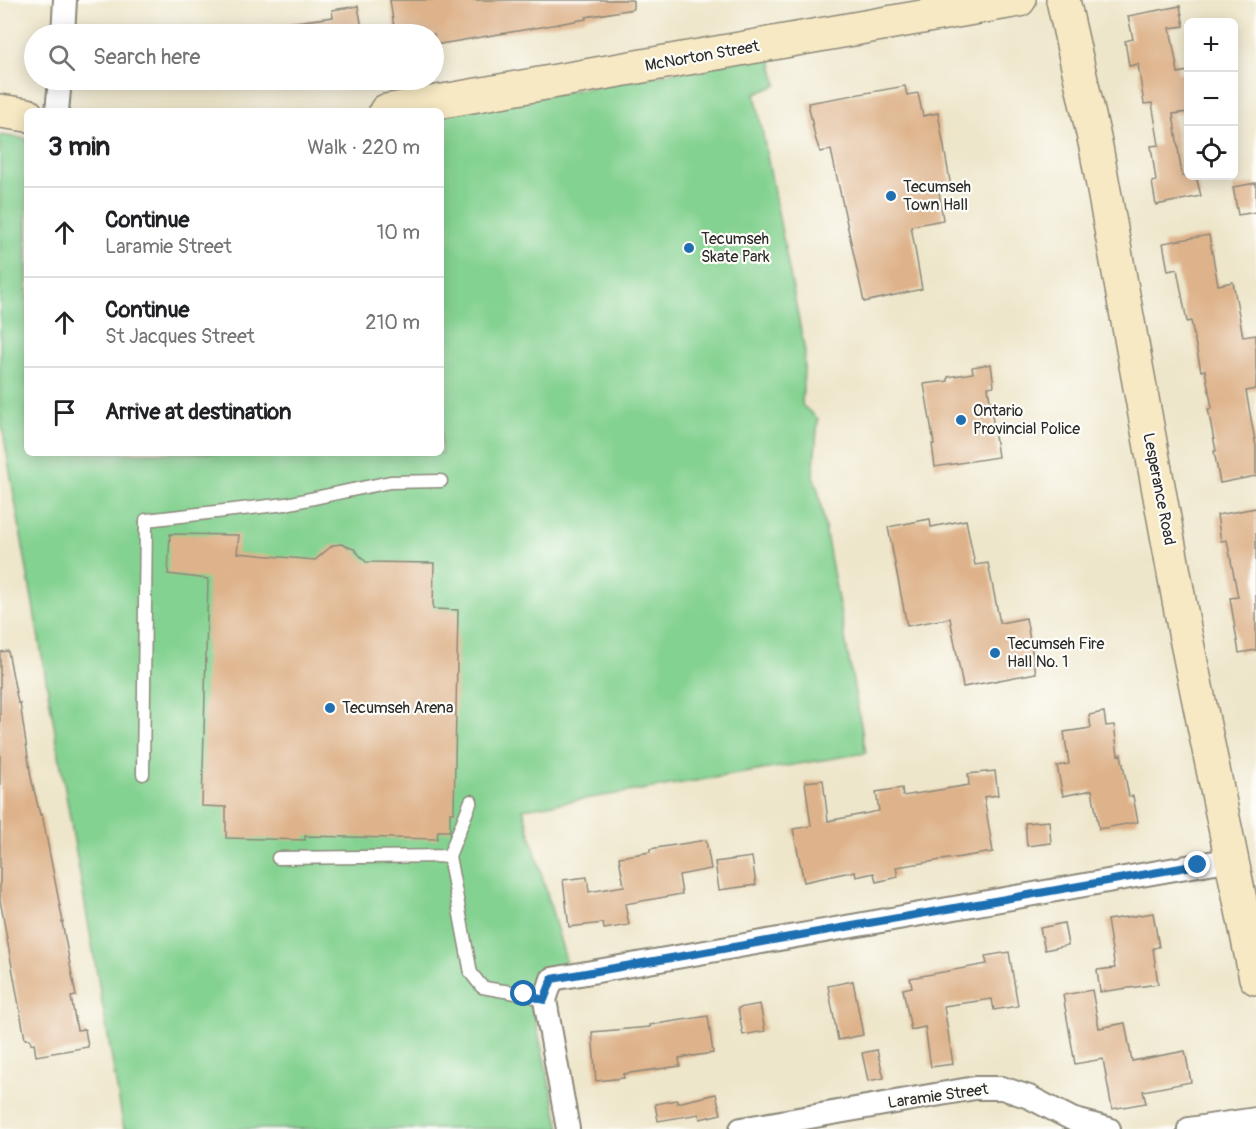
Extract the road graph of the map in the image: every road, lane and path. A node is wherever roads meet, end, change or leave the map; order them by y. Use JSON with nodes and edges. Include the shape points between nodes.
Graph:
{"nodes":[{"id":1,"x":65,"y":0,"type":"edge"},
{"id":2,"x":1019,"y":0,"type":"edge"},
{"id":3,"x":1063,"y":0,"type":"edge"},
{"id":4,"x":64,"y":24,"type":"edge"},
{"id":5,"x":59,"y":90,"type":"edge"},
{"id":6,"x":57,"y":108,"type":"edge"},
{"id":7,"x":403,"y":108,"type":"edge"},
{"id":8,"x":0,"y":111,"type":"edge"},
{"id":9,"x":24,"y":115,"type":"edge"},
{"id":10,"x":441,"y":481,"type":"dead end"},
{"id":11,"x":143,"y":774,"type":"dead end"},
{"id":12,"x":471,"y":801,"type":"dead end"},
{"id":13,"x":449,"y":856,"type":"junction"},
{"id":14,"x":278,"y":858,"type":"dead end"},
{"id":15,"x":1232,"y":859,"type":"junction"},
{"id":16,"x":1256,"y":978,"type":"edge"},
{"id":17,"x":548,"y":990,"type":"junction"},
{"id":18,"x":1256,"y":1119,"type":"edge"},
{"id":19,"x":568,"y":1129,"type":"edge"},
{"id":20,"x":741,"y":1129,"type":"edge"},
{"id":21,"x":1109,"y":1129,"type":"edge"},
{"id":22,"x":1190,"y":1129,"type":"edge"}],
"edges":[{"from":1,"to":4,"type":"street"},
{"from":2,"to":7,"type":"main road","name":"McNorton Street"},
{"from":3,"to":15,"type":"main road","name":"Lesperance Road","via":[[1096,147],[1185,633]]},
{"from":5,"to":6,"type":"street"},
{"from":8,"to":9,"type":"main road"},
{"from":10,"to":11,"type":"lane","via":[[390,482],[286,504],[146,520]]},
{"from":12,"to":13,"type":"lane"},
{"from":13,"to":14,"type":"lane"},
{"from":13,"to":17,"type":"lane","via":[[471,973],[482,987],[501,992],[530,994]]},
{"from":15,"to":16,"type":"main road","name":"Lesperance Road"},
{"from":15,"to":17,"type":"street"},
{"from":17,"to":19,"type":"street"},
{"from":18,"to":22,"type":"street"},
{"from":20,"to":21,"type":"street","name":"Laramie Street","via":[[975,1088],[1002,1088],[1029,1096],[1072,1119]]}]}
